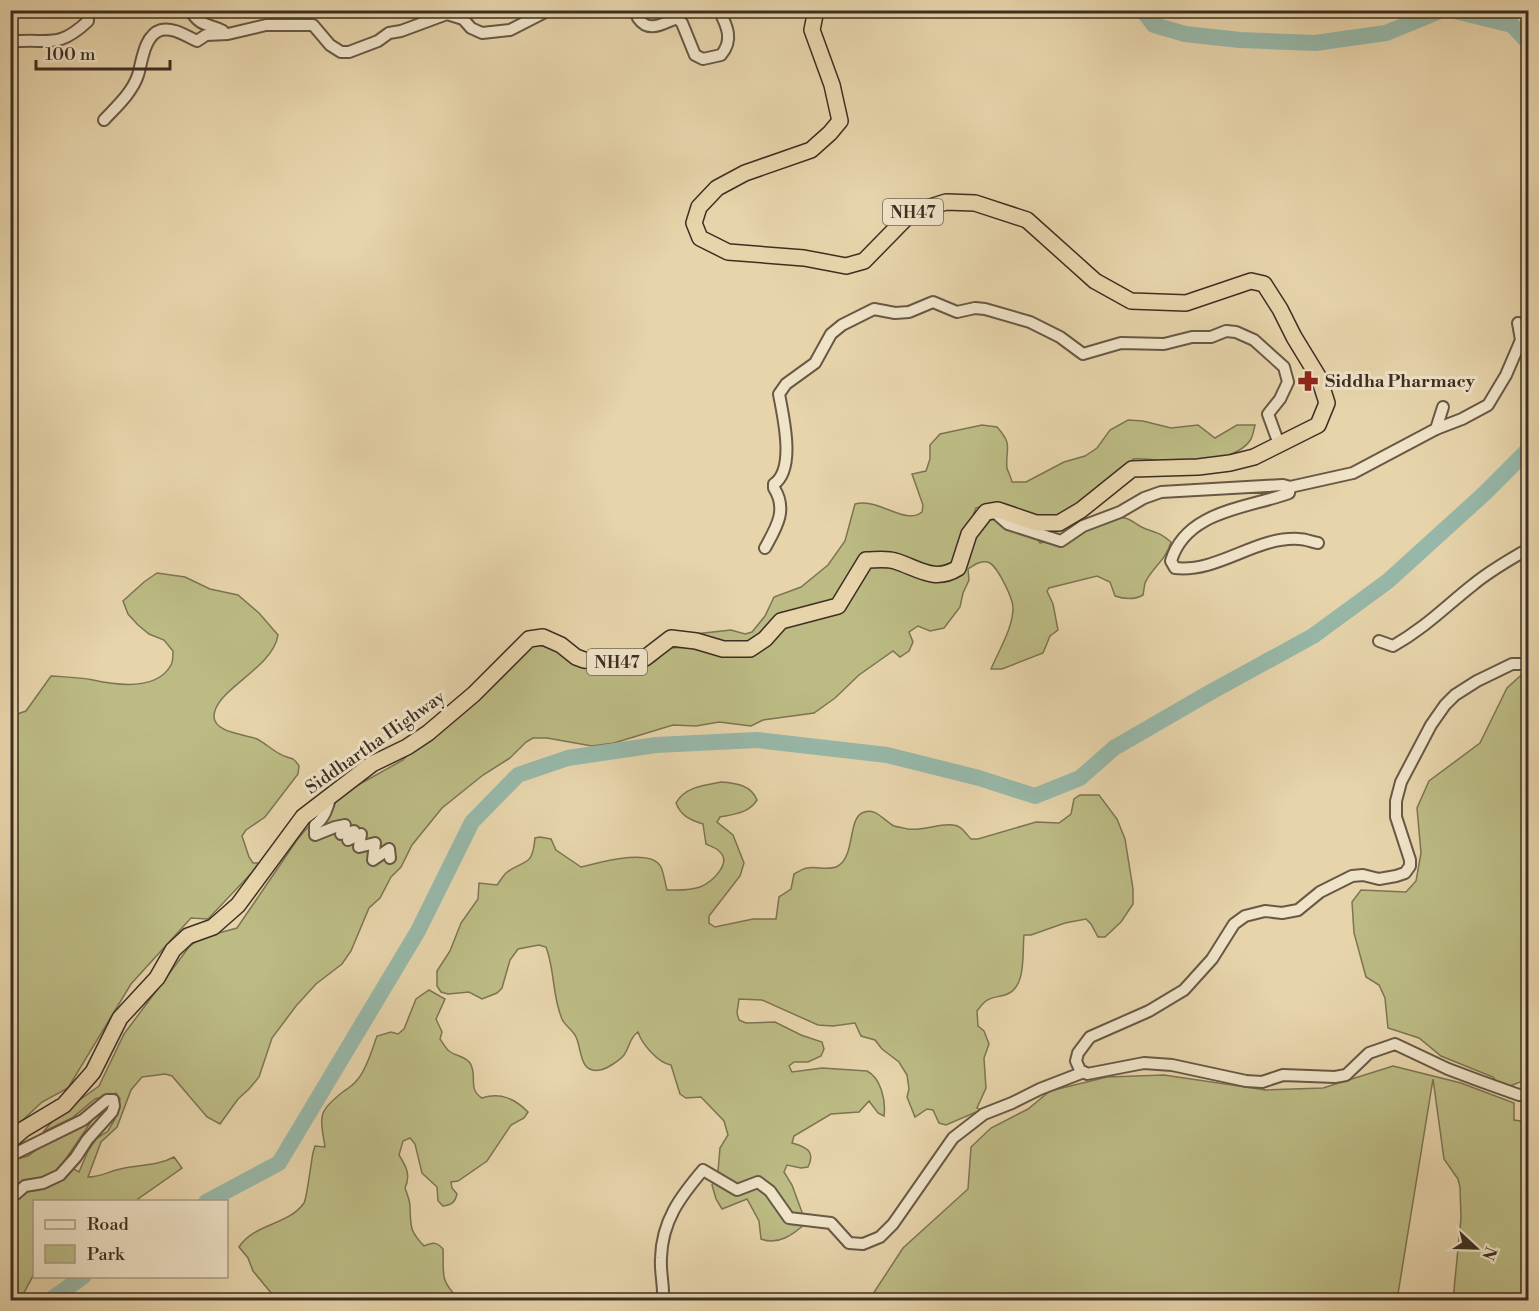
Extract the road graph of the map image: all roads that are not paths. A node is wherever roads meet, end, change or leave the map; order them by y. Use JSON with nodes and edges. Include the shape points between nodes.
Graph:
{"nodes":[{"id":1,"x":87,"y":10,"type":"edge"},
{"id":2,"x":190,"y":10,"type":"edge"},
{"id":3,"x":549,"y":10,"type":"edge"},
{"id":4,"x":644,"y":10,"type":"edge"},
{"id":5,"x":719,"y":10,"type":"edge"},
{"id":6,"x":816,"y":10,"type":"edge"},
{"id":7,"x":228,"y":34,"type":"junction"},
{"id":8,"x":10,"y":42,"type":"edge"},
{"id":9,"x":104,"y":120,"type":"dead end"},
{"id":10,"x":1518,"y":323,"type":"dead end"},
{"id":11,"x":1443,"y":407,"type":"dead end"},
{"id":12,"x":1436,"y":429,"type":"junction"},
{"id":13,"x":1279,"y":444,"type":"junction"},
{"id":14,"x":1290,"y":487,"type":"junction"},
{"id":15,"x":993,"y":511,"type":"junction"},
{"id":16,"x":1318,"y":543,"type":"dead end"},
{"id":17,"x":765,"y":548,"type":"dead end"},
{"id":18,"x":1528,"y":549,"type":"edge"},
{"id":19,"x":1379,"y":640,"type":"dead end"},
{"id":20,"x":1528,"y":661,"type":"edge"},
{"id":21,"x":330,"y":796,"type":"junction"},
{"id":22,"x":390,"y":858,"type":"dead end"},
{"id":23,"x":1084,"y":1072,"type":"junction"},
{"id":24,"x":1528,"y":1094,"type":"edge"},
{"id":25,"x":10,"y":1142,"type":"edge"},
{"id":26,"x":10,"y":1156,"type":"edge"},
{"id":27,"x":10,"y":1199,"type":"edge"},
{"id":28,"x":663,"y":1300,"type":"edge"}],
"edges":[{"from":1,"to":8,"type":"street","via":[[88,21],[62,40]]},
{"from":2,"to":7,"type":"street","via":[[206,27]]},
{"from":3,"to":7,"type":"street","via":[[510,30],[482,33],[463,19],[447,14],[389,33],[349,52],[340,52],[330,45],[313,26],[266,25]]},
{"from":4,"to":5,"type":"street","via":[[638,18],[648,27],[677,18],[695,55],[703,59],[721,55],[729,42]]},
{"from":6,"to":13,"type":"highway","number":"NH47","via":[[812,30],[840,120],[811,150],[745,173],[717,188],[699,207],[694,223],[700,238],[728,252],[846,266],[864,261],[911,213],[946,202],[975,202],[1028,220],[1095,281],[1131,301],[1186,303],[1251,281],[1264,284],[1319,378],[1327,403],[1318,425]]},
{"from":7,"to":9,"type":"street","via":[[206,34],[197,40],[174,31],[154,34],[137,77],[122,102]]},
{"from":10,"to":12,"type":"street","via":[[1521,340],[1488,405]]},
{"from":11,"to":12,"type":"street"},
{"from":12,"to":14,"type":"street","via":[[1353,473]]},
{"from":13,"to":15,"type":"highway","number":"NH47","via":[[1254,457],[1220,465],[1132,469],[1059,523],[1036,523]]},
{"from":13,"to":17,"type":"street","via":[[1268,414],[1288,382],[1284,367],[1254,340],[1236,332],[1164,344],[1121,343],[1083,354],[1042,327],[999,312],[975,308],[957,312],[933,302],[909,312],[874,309],[831,334],[815,363],[786,384],[779,394],[786,459],[774,488],[782,512]]},
{"from":14,"to":15,"type":"street","via":[[1161,492],[1083,526],[1061,541],[1008,524]]},
{"from":14,"to":16,"type":"street","via":[[1290,493],[1214,515],[1194,529],[1175,549],[1175,568],[1190,570],[1270,542],[1299,538]]},
{"from":15,"to":21,"type":"highway","name":"Siddhartha Highway","number":"NH47","via":[[986,512],[969,534],[958,568],[947,575],[928,574],[892,560],[866,560],[838,606],[781,621],[750,649],[723,650],[671,638],[645,658],[625,663],[584,660],[543,637],[529,639],[428,734],[372,764]]},
{"from":18,"to":19,"type":"street","via":[[1474,584],[1416,633],[1394,646]]},
{"from":20,"to":23,"type":"street","via":[[1512,664],[1455,695],[1431,725],[1401,782],[1396,801],[1396,817],[1410,860],[1405,873],[1378,879],[1352,876],[1320,891],[1298,910],[1245,916],[1234,924],[1212,959],[1184,990],[1149,1011],[1090,1037],[1076,1061]]},
{"from":21,"to":22,"type":"street","via":[[329,805],[315,825],[315,835],[345,825],[341,834],[354,831],[348,840],[361,834],[359,847],[375,843],[373,860],[389,849]]},
{"from":21,"to":25,"type":"highway","name":"Siddhartha Highway","number":"NH47","via":[[303,817],[238,905],[213,927],[188,936],[173,950],[157,978],[120,1018],[93,1072],[64,1105]]},
{"from":23,"to":24,"type":"street","via":[[1144,1063],[1246,1081],[1262,1082],[1283,1075],[1335,1077],[1346,1075],[1369,1053],[1395,1044],[1480,1081],[1519,1095]]},
{"from":23,"to":28,"type":"street","via":[[984,1114],[942,1152],[893,1224],[880,1237],[863,1244],[849,1243],[831,1223],[789,1218],[770,1191],[758,1182],[737,1190],[703,1170],[689,1186],[664,1230],[660,1260]]},
{"from":26,"to":27,"type":"street","via":[[83,1120],[107,1100],[113,1100],[112,1112],[60,1176],[25,1186]]}]}
